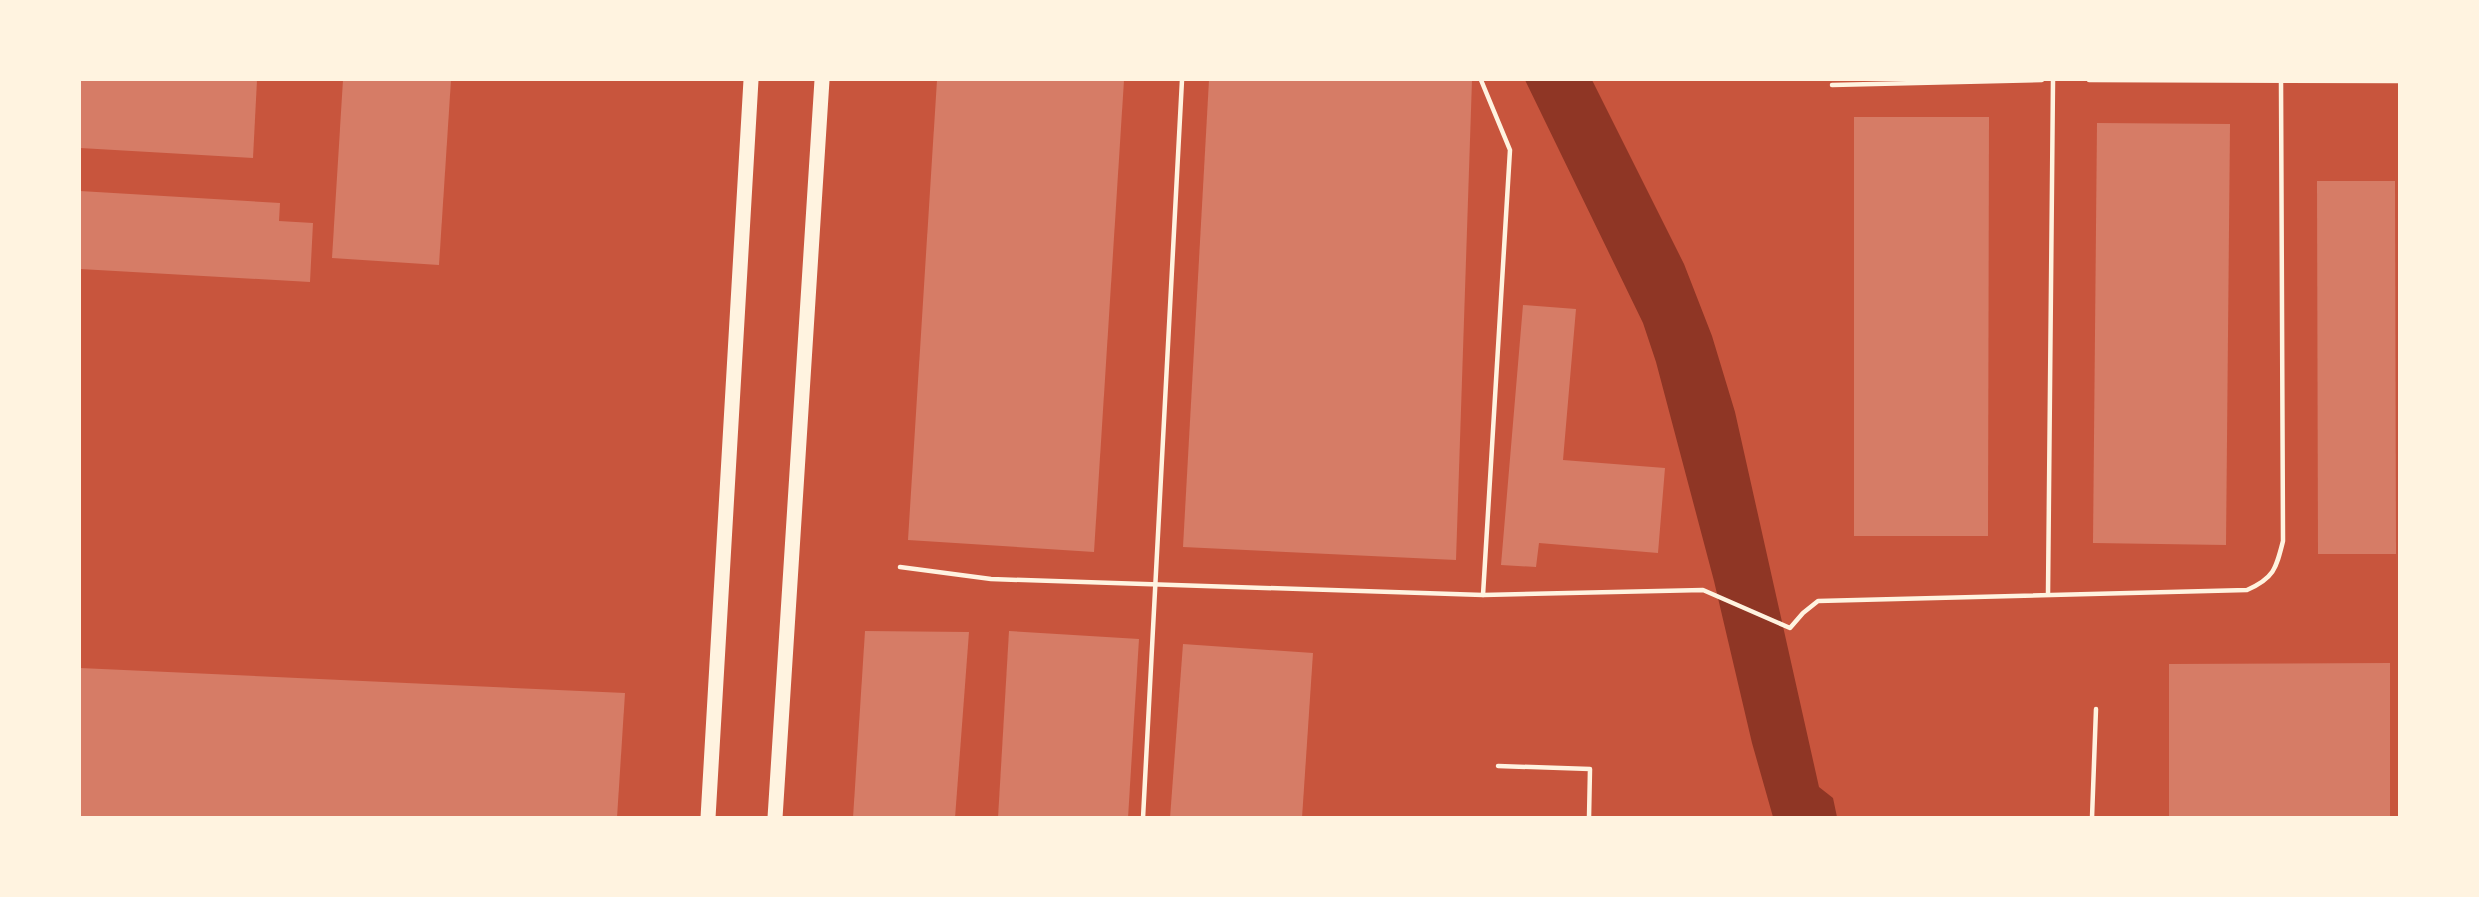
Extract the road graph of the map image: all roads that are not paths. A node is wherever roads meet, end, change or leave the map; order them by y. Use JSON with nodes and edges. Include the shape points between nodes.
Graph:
{"nodes":[{"id":1,"x":751,"y":80,"type":"edge"},
{"id":2,"x":822,"y":80,"type":"edge"},
{"id":3,"x":1182,"y":80,"type":"edge"},
{"id":4,"x":1481,"y":80,"type":"edge"},
{"id":5,"x":2042,"y":80,"type":"edge"},
{"id":6,"x":2054,"y":80,"type":"edge"},
{"id":7,"x":2089,"y":80,"type":"edge"},
{"id":8,"x":2282,"y":81,"type":"junction"},
{"id":9,"x":2400,"y":81,"type":"edge"},
{"id":10,"x":1832,"y":85,"type":"dead end"},
{"id":11,"x":900,"y":567,"type":"dead end"},
{"id":12,"x":1156,"y":583,"type":"junction"},
{"id":13,"x":2048,"y":594,"type":"junction"},
{"id":14,"x":1483,"y":595,"type":"junction"},
{"id":15,"x":2096,"y":709,"type":"dead end"},
{"id":16,"x":1498,"y":766,"type":"dead end"},
{"id":17,"x":708,"y":818,"type":"edge"},
{"id":18,"x":775,"y":818,"type":"edge"},
{"id":19,"x":1143,"y":818,"type":"edge"},
{"id":20,"x":1588,"y":818,"type":"edge"},
{"id":21,"x":2092,"y":818,"type":"edge"}],
"edges":[{"from":1,"to":17,"type":"main road"},
{"from":2,"to":18,"type":"main road"},
{"from":3,"to":12,"type":"lane"},
{"from":4,"to":14,"type":"lane","via":[[1510,150]]},
{"from":5,"to":10,"type":"lane"},
{"from":6,"to":13,"type":"lane"},
{"from":7,"to":8,"type":"lane"},
{"from":8,"to":9,"type":"lane"},
{"from":8,"to":13,"type":"lane","via":[[2283,541],[2277,565],[2265,582],[2247,590]]},
{"from":11,"to":12,"type":"lane","via":[[992,579]]},
{"from":12,"to":14,"type":"lane"},
{"from":12,"to":19,"type":"lane"},
{"from":13,"to":14,"type":"lane","via":[[1818,601],[1790,628],[1702,590]]},
{"from":15,"to":21,"type":"lane"},
{"from":16,"to":20,"type":"lane","via":[[1590,769]]}]}
